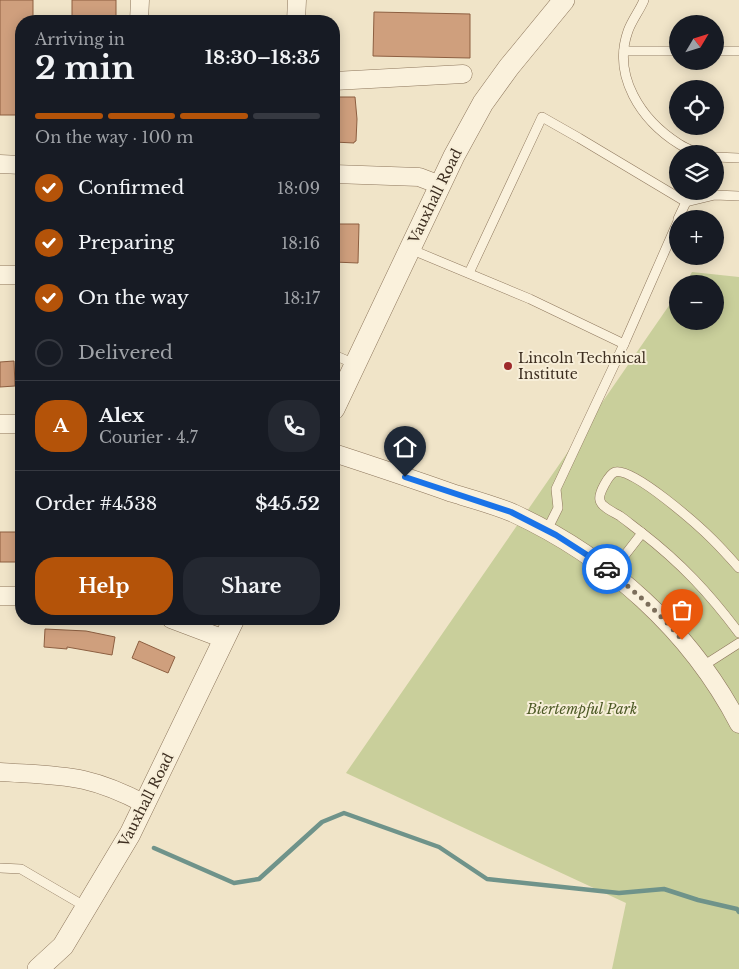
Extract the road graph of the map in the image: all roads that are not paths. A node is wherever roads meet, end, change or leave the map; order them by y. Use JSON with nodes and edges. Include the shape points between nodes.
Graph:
{"nodes":[{"id":1,"x":140,"y":0,"type":"edge"},
{"id":2,"x":297,"y":0,"type":"edge"},
{"id":3,"x":564,"y":0,"type":"edge"},
{"id":4,"x":644,"y":0,"type":"edge"},
{"id":5,"x":139,"y":15,"type":"edge"},
{"id":6,"x":296,"y":15,"type":"edge"},
{"id":7,"x":739,"y":50,"type":"edge"},
{"id":8,"x":624,"y":51,"type":"junction"},
{"id":9,"x":669,"y":51,"type":"edge"},
{"id":10,"x":724,"y":51,"type":"edge"},
{"id":11,"x":463,"y":74,"type":"dead end"},
{"id":12,"x":340,"y":81,"type":"edge"},
{"id":13,"x":681,"y":145,"type":"edge"},
{"id":14,"x":724,"y":157,"type":"edge"},
{"id":15,"x":739,"y":158,"type":"edge"},
{"id":16,"x":0,"y":164,"type":"edge"},
{"id":17,"x":15,"y":165,"type":"edge"},
{"id":18,"x":340,"y":174,"type":"edge"},
{"id":19,"x":440,"y":186,"type":"junction"},
{"id":20,"x":739,"y":196,"type":"edge"},
{"id":21,"x":686,"y":202,"type":"junction"},
{"id":22,"x":682,"y":210,"type":"edge"},
{"id":23,"x":669,"y":241,"type":"edge"},
{"id":24,"x":410,"y":248,"type":"junction"},
{"id":25,"x":469,"y":273,"type":"junction"},
{"id":26,"x":0,"y":275,"type":"edge"},
{"id":27,"x":15,"y":275,"type":"edge"},
{"id":28,"x":624,"y":344,"type":"junction"},
{"id":29,"x":340,"y":358,"type":"edge"},
{"id":30,"x":355,"y":364,"type":"junction"},
{"id":31,"x":340,"y":396,"type":"edge"},
{"id":32,"x":0,"y":424,"type":"edge"},
{"id":33,"x":15,"y":424,"type":"edge"},
{"id":34,"x":340,"y":455,"type":"edge"},
{"id":35,"x":547,"y":530,"type":"junction"},
{"id":36,"x":642,"y":533,"type":"junction"},
{"id":37,"x":739,"y":568,"type":"edge"},
{"id":38,"x":611,"y":573,"type":"junction"},
{"id":39,"x":0,"y":596,"type":"edge"},
{"id":40,"x":15,"y":596,"type":"edge"},
{"id":41,"x":187,"y":625,"type":"edge"},
{"id":42,"x":231,"y":625,"type":"edge"},
{"id":43,"x":739,"y":633,"type":"edge"},
{"id":44,"x":224,"y":639,"type":"junction"},
{"id":45,"x":739,"y":643,"type":"edge"},
{"id":46,"x":703,"y":666,"type":"junction"},
{"id":47,"x":739,"y":724,"type":"edge"},
{"id":48,"x":0,"y":772,"type":"edge"},
{"id":49,"x":145,"y":804,"type":"junction"},
{"id":50,"x":0,"y":868,"type":"edge"},
{"id":51,"x":86,"y":907,"type":"junction"},
{"id":52,"x":38,"y":969,"type":"edge"}],
"edges":[{"from":1,"to":5,"type":"street"},
{"from":2,"to":6,"type":"street"},
{"from":3,"to":19,"type":"street","name":"Vauxhall Road","via":[[509,67],[484,104]]},
{"from":4,"to":8,"type":"lane","via":[[628,29]]},
{"from":7,"to":10,"type":"lane"},
{"from":8,"to":9,"type":"lane"},
{"from":8,"to":13,"type":"lane","via":[[626,79],[632,94],[660,130]]},
{"from":11,"to":12,"type":"street"},
{"from":14,"to":15,"type":"lane"},
{"from":16,"to":17,"type":"street"},
{"from":18,"to":19,"type":"street","via":[[419,177]]},
{"from":19,"to":24,"type":"street","name":"Vauxhall Road"},
{"from":20,"to":21,"type":"lane","via":[[715,195]]},
{"from":21,"to":22,"type":"lane"},
{"from":21,"to":25,"type":"lane","via":[[542,117]]},
{"from":23,"to":28,"type":"lane"},
{"from":24,"to":25,"type":"lane"},
{"from":24,"to":30,"type":"street","name":"Vauxhall Road"},
{"from":25,"to":28,"type":"lane"},
{"from":26,"to":27,"type":"street"},
{"from":28,"to":35,"type":"lane","via":[[556,489],[558,508]]},
{"from":29,"to":30,"type":"lane"},
{"from":30,"to":31,"type":"street","name":"Vauxhall Road"},
{"from":32,"to":33,"type":"street"},
{"from":34,"to":35,"type":"street","via":[[511,512]]},
{"from":35,"to":38,"type":"street"},
{"from":36,"to":37,"type":"lane","via":[[600,501],[600,494],[610,475],[616,471],[639,480],[664,498],[713,540]]},
{"from":36,"to":38,"type":"lane"},
{"from":36,"to":43,"type":"lane","via":[[692,576]]},
{"from":38,"to":46,"type":"street","via":[[636,592],[672,628]]},
{"from":39,"to":40,"type":"street"},
{"from":41,"to":44,"type":"street"},
{"from":42,"to":44,"type":"street","name":"Vauxhall Road"},
{"from":44,"to":49,"type":"street","name":"Vauxhall Road"},
{"from":45,"to":46,"type":"lane"},
{"from":46,"to":47,"type":"street"},
{"from":48,"to":49,"type":"street","via":[[85,780],[107,786]]},
{"from":49,"to":51,"type":"street","name":"Vauxhall Road"},
{"from":50,"to":51,"type":"lane","via":[[20,869]]},
{"from":51,"to":52,"type":"street","name":"Vauxhall Road","via":[[63,946]]}]}
